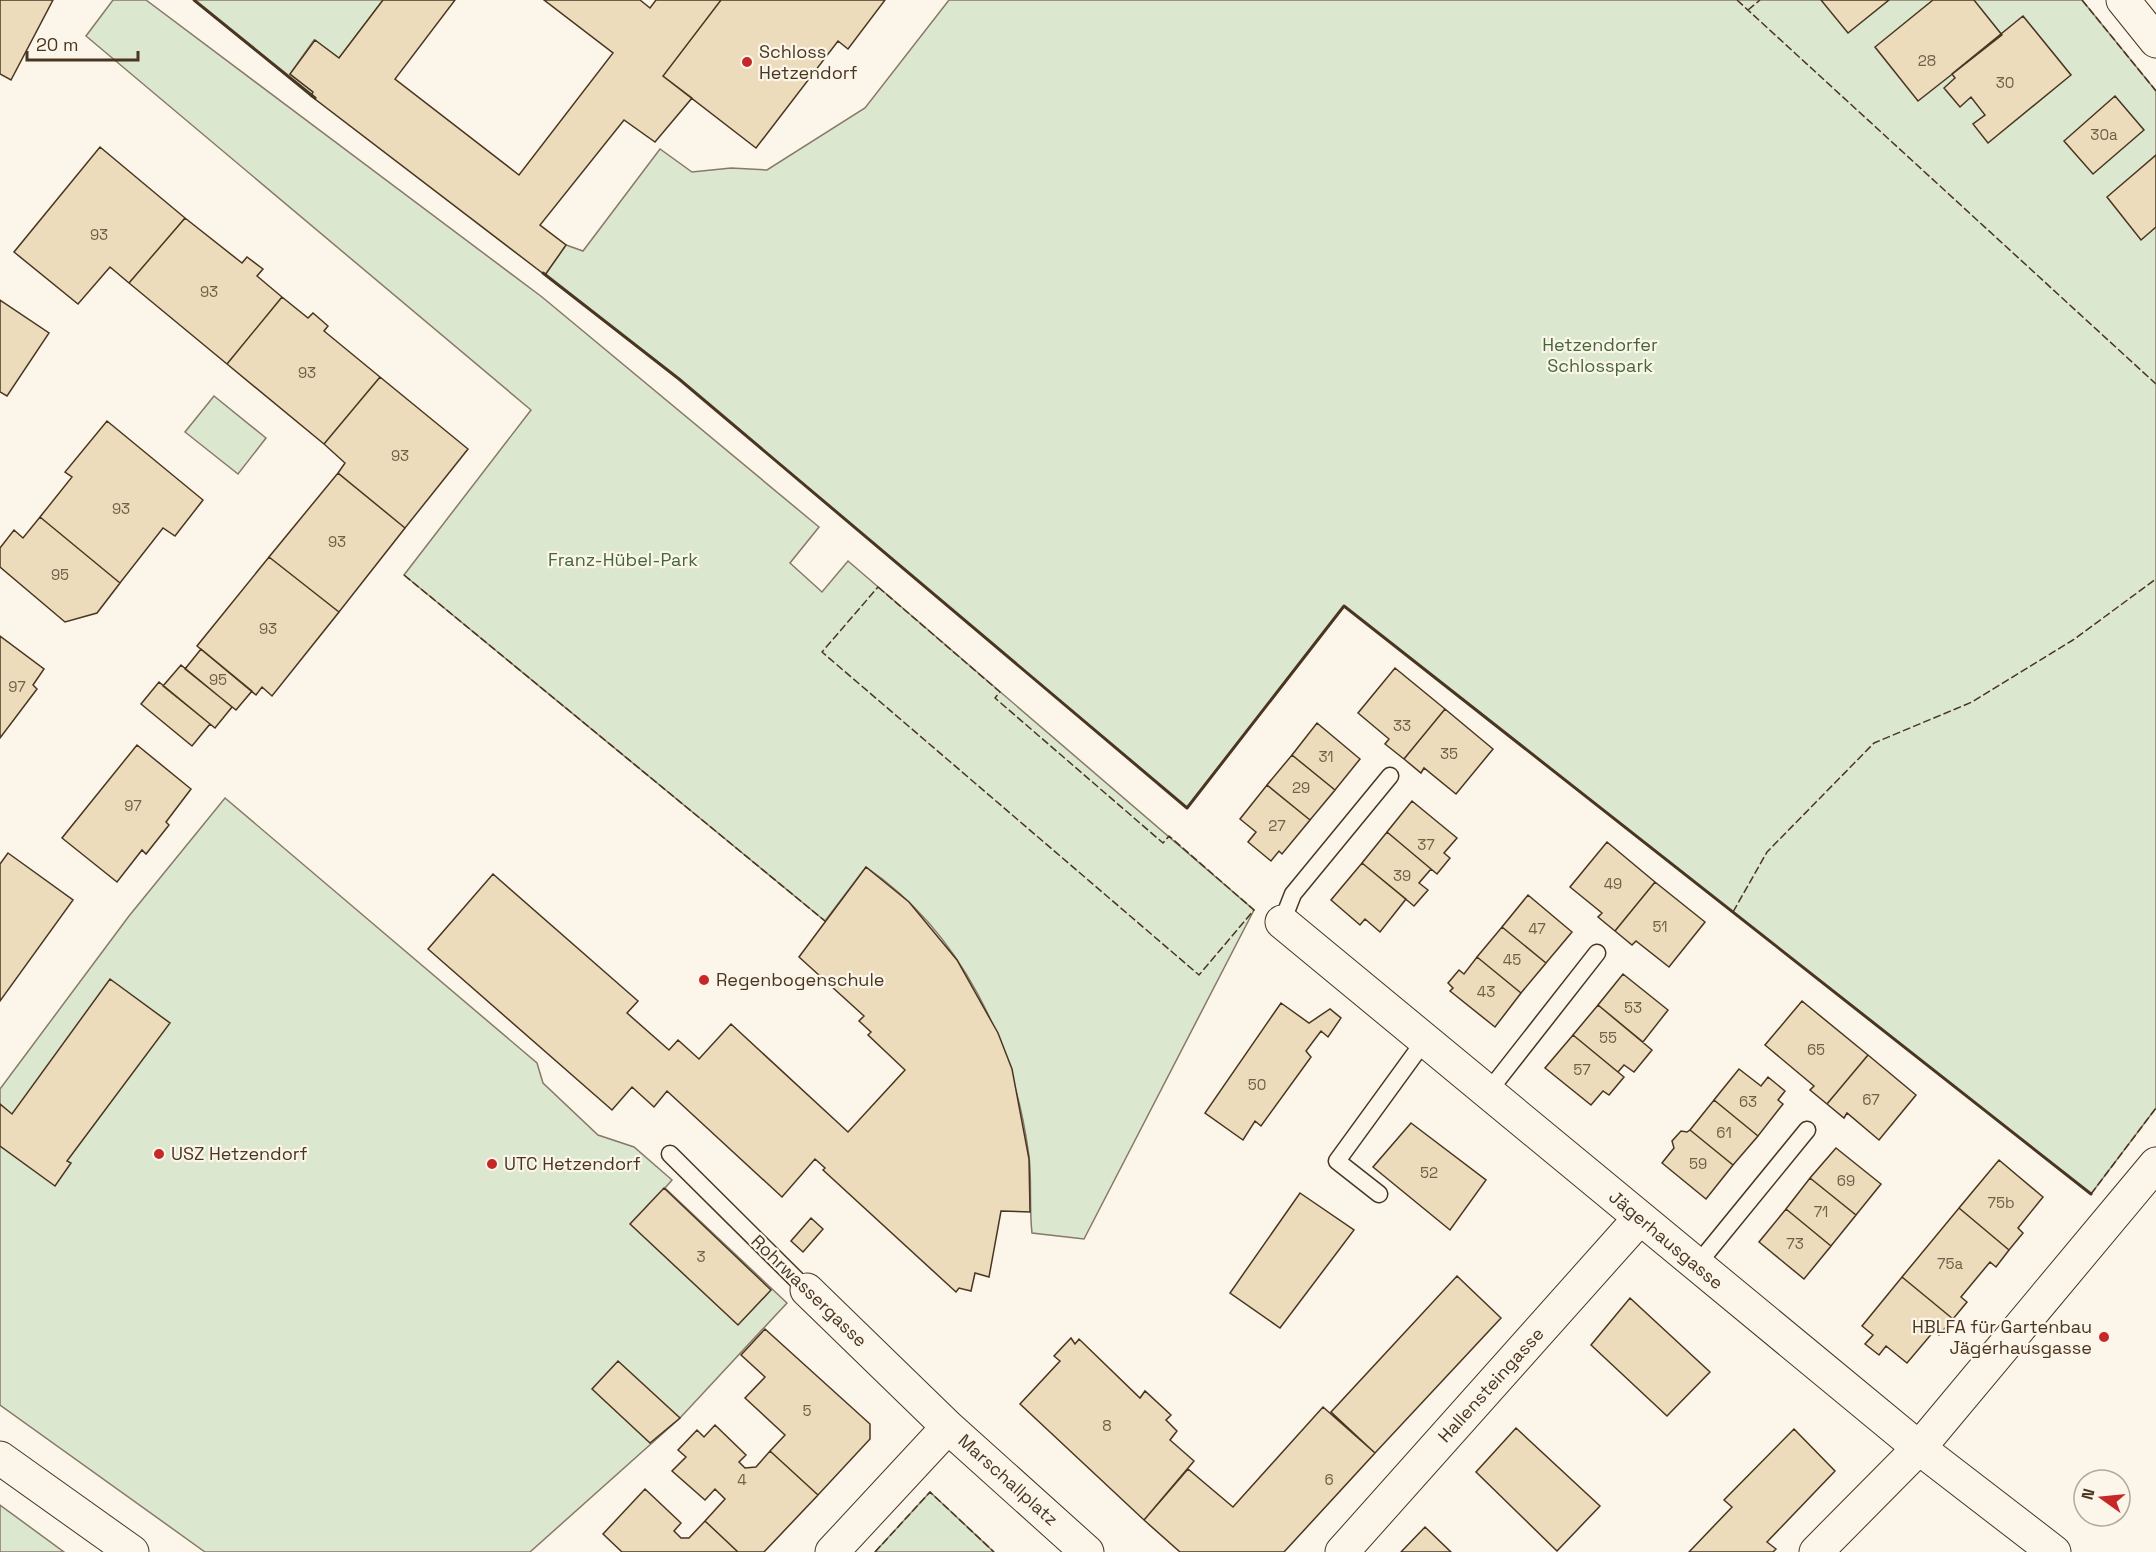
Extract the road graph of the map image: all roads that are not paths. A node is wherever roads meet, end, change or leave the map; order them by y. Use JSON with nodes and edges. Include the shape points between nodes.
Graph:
{"nodes":[{"id":1,"x":2123,"y":0,"type":"edge"},
{"id":2,"x":2156,"y":40,"type":"edge"},
{"id":3,"x":1390,"y":776,"type":"dead end"},
{"id":4,"x":1282,"y":922,"type":"joint"},
{"id":5,"x":1597,"y":953,"type":"dead end"},
{"id":6,"x":1425,"y":1040,"type":"junction"},
{"id":7,"x":1488,"y":1092,"type":"junction"},
{"id":8,"x":1807,"y":1130,"type":"dead end"},
{"id":9,"x":670,"y":1154,"type":"dead end"},
{"id":10,"x":2156,"y":1164,"type":"edge"},
{"id":11,"x":1379,"y":1194,"type":"dead end"},
{"id":12,"x":1640,"y":1218,"type":"junction"},
{"id":13,"x":1696,"y":1266,"type":"junction"},
{"id":14,"x":807,"y":1290,"type":"joint"},
{"id":15,"x":948,"y":1427,"type":"junction"},
{"id":16,"x":1919,"y":1448,"type":"junction"},
{"id":17,"x":0,"y":1458,"type":"edge"},
{"id":18,"x":132,"y":1552,"type":"edge"},
{"id":19,"x":832,"y":1552,"type":"edge"},
{"id":20,"x":1087,"y":1552,"type":"edge"},
{"id":21,"x":1342,"y":1552,"type":"edge"},
{"id":22,"x":1816,"y":1552,"type":"edge"},
{"id":23,"x":2054,"y":1552,"type":"edge"}],
"edges":[{"from":1,"to":2,"type":"street"},
{"from":3,"to":4,"type":"lane","via":[[1293,894]]},
{"from":4,"to":6,"type":"street","name":"Jägerhausgasse"},
{"from":5,"to":7,"type":"lane"},
{"from":6,"to":7,"type":"street","name":"Jägerhausgasse"},
{"from":6,"to":11,"type":"lane","via":[[1337,1161]]},
{"from":7,"to":12,"type":"street","name":"Jägerhausgasse"},
{"from":8,"to":13,"type":"lane"},
{"from":9,"to":14,"type":"lane","name":"Rohrwassergasse"},
{"from":10,"to":16,"type":"street"},
{"from":12,"to":13,"type":"street","name":"Jägerhausgasse"},
{"from":12,"to":21,"type":"street","name":"Hallensteingasse"},
{"from":13,"to":16,"type":"street","name":"Jägerhausgasse"},
{"from":14,"to":15,"type":"street","name":"Rohrwassergasse"},
{"from":15,"to":19,"type":"street","name":"Marschallplatz"},
{"from":15,"to":20,"type":"street","name":"Marschallplatz"},
{"from":16,"to":22,"type":"street"},
{"from":16,"to":23,"type":"street","name":"Jägerhausgasse"},
{"from":17,"to":18,"type":"street"}]}
